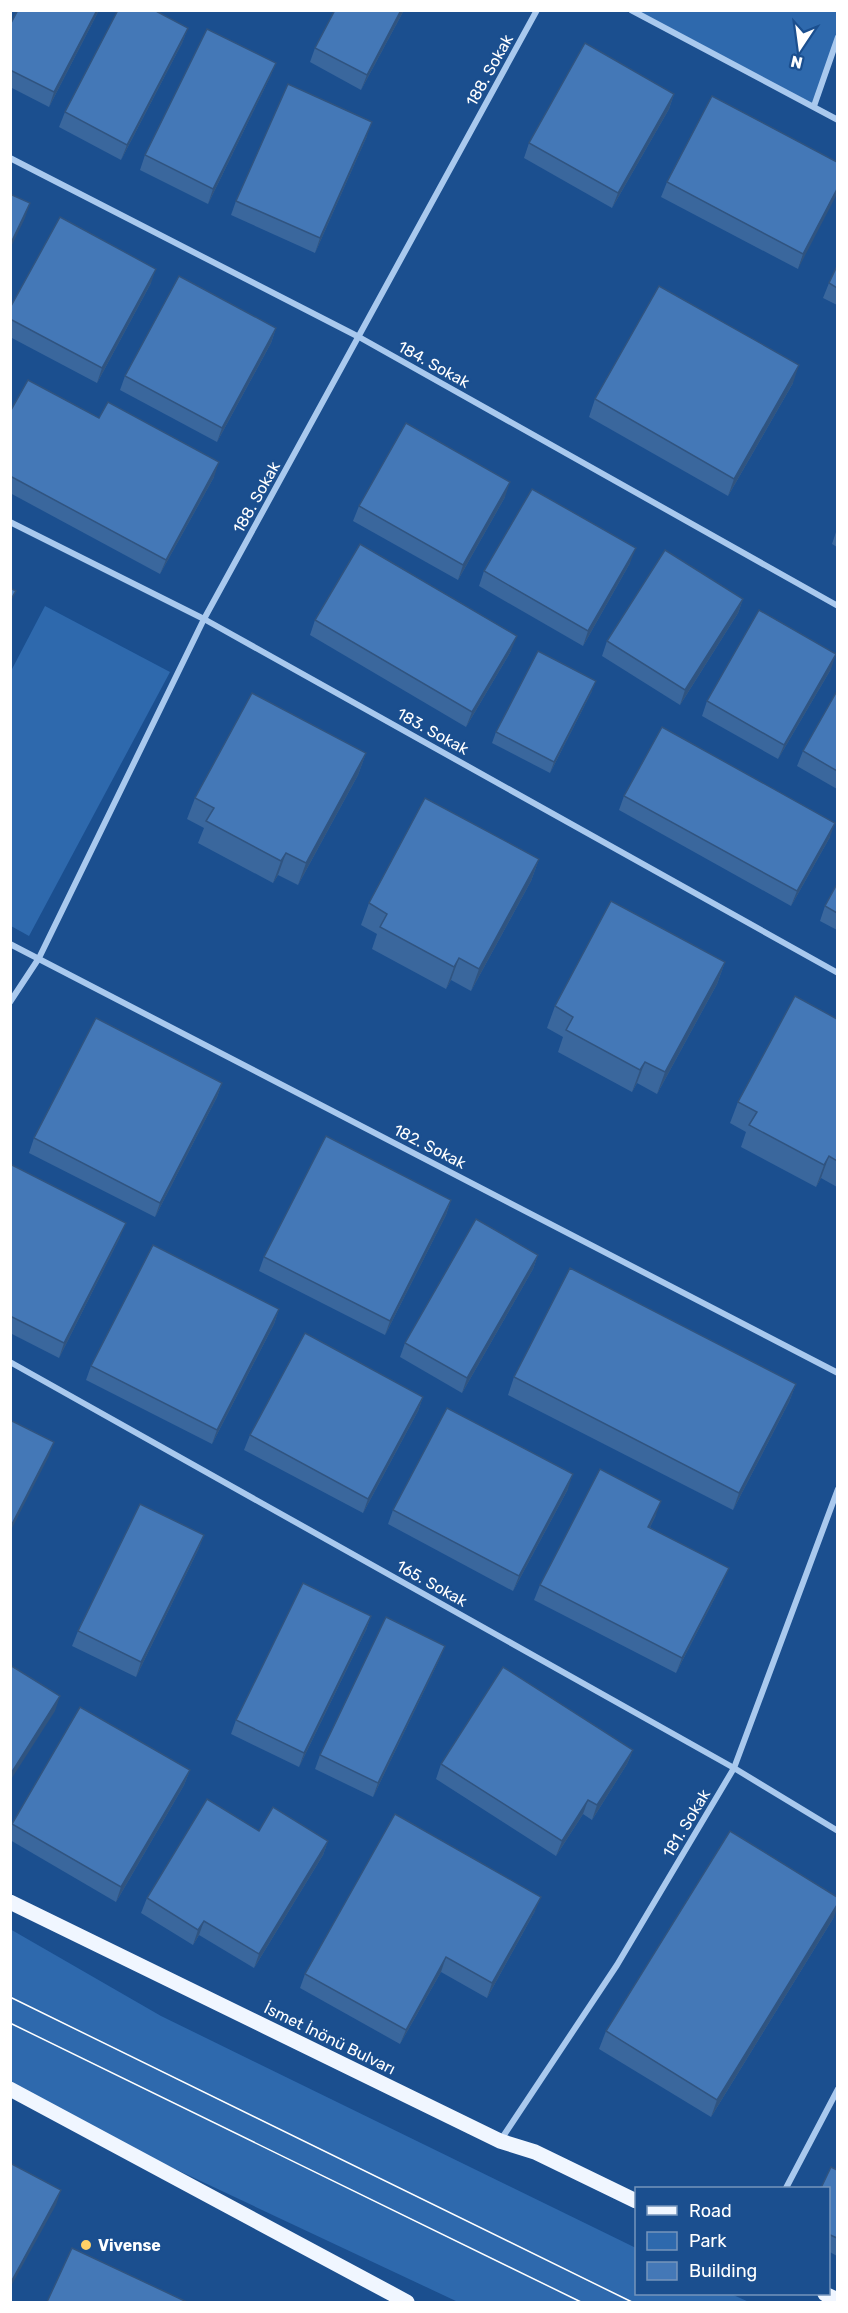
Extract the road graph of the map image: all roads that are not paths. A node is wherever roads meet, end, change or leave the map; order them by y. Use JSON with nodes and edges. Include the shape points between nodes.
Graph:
{"nodes":[{"id":1,"x":537,"y":10,"type":"edge"},
{"id":2,"x":631,"y":10,"type":"edge"},
{"id":3,"x":837,"y":37,"type":"edge"},
{"id":4,"x":814,"y":106,"type":"junction"},
{"id":5,"x":837,"y":120,"type":"edge"},
{"id":6,"x":10,"y":158,"type":"edge"},
{"id":7,"x":359,"y":337,"type":"junction"},
{"id":8,"x":10,"y":522,"type":"edge"},
{"id":9,"x":837,"y":606,"type":"edge"},
{"id":10,"x":204,"y":619,"type":"junction"},
{"id":11,"x":10,"y":944,"type":"edge"},
{"id":12,"x":39,"y":958,"type":"junction"},
{"id":13,"x":837,"y":973,"type":"edge"},
{"id":14,"x":10,"y":1002,"type":"edge"},
{"id":15,"x":10,"y":1362,"type":"edge"},
{"id":16,"x":837,"y":1373,"type":"edge"},
{"id":17,"x":837,"y":1489,"type":"edge"},
{"id":18,"x":734,"y":1768,"type":"junction"},
{"id":19,"x":837,"y":1831,"type":"edge"},
{"id":20,"x":10,"y":1902,"type":"edge"},
{"id":21,"x":10,"y":2089,"type":"edge"},
{"id":22,"x":837,"y":2089,"type":"edge"},
{"id":23,"x":500,"y":2141,"type":"junction"},
{"id":24,"x":787,"y":2187,"type":"edge"},
{"id":25,"x":635,"y":2201,"type":"edge"},
{"id":26,"x":407,"y":2302,"type":"edge"}],
"edges":[{"from":1,"to":7,"type":"street","name":"188. Sokak"},
{"from":2,"to":4,"type":"street"},
{"from":3,"to":4,"type":"street"},
{"from":4,"to":5,"type":"street"},
{"from":6,"to":7,"type":"street","name":"184. Sokak"},
{"from":7,"to":9,"type":"street","name":"184. Sokak"},
{"from":7,"to":10,"type":"street","name":"188. Sokak"},
{"from":8,"to":10,"type":"street","name":"183. Sokak"},
{"from":10,"to":12,"type":"street","name":"188. Sokak"},
{"from":10,"to":13,"type":"street","name":"183. Sokak"},
{"from":11,"to":12,"type":"street","name":"182. Sokak"},
{"from":12,"to":14,"type":"street","name":"188. Sokak"},
{"from":12,"to":16,"type":"street","name":"182. Sokak"},
{"from":15,"to":18,"type":"street","name":"165. Sokak"},
{"from":17,"to":18,"type":"street","name":"181. Sokak"},
{"from":18,"to":19,"type":"street","name":"165. Sokak"},
{"from":18,"to":23,"type":"street","name":"181. Sokak","via":[[617,1965]]},
{"from":20,"to":23,"type":"main road","name":"İsmet İnönü Bulvarı"},
{"from":21,"to":26,"type":"main road"},
{"from":22,"to":24,"type":"street"},
{"from":23,"to":25,"type":"main road","name":"İsmet İnönü Bulvarı","via":[[536,2152]]}]}
